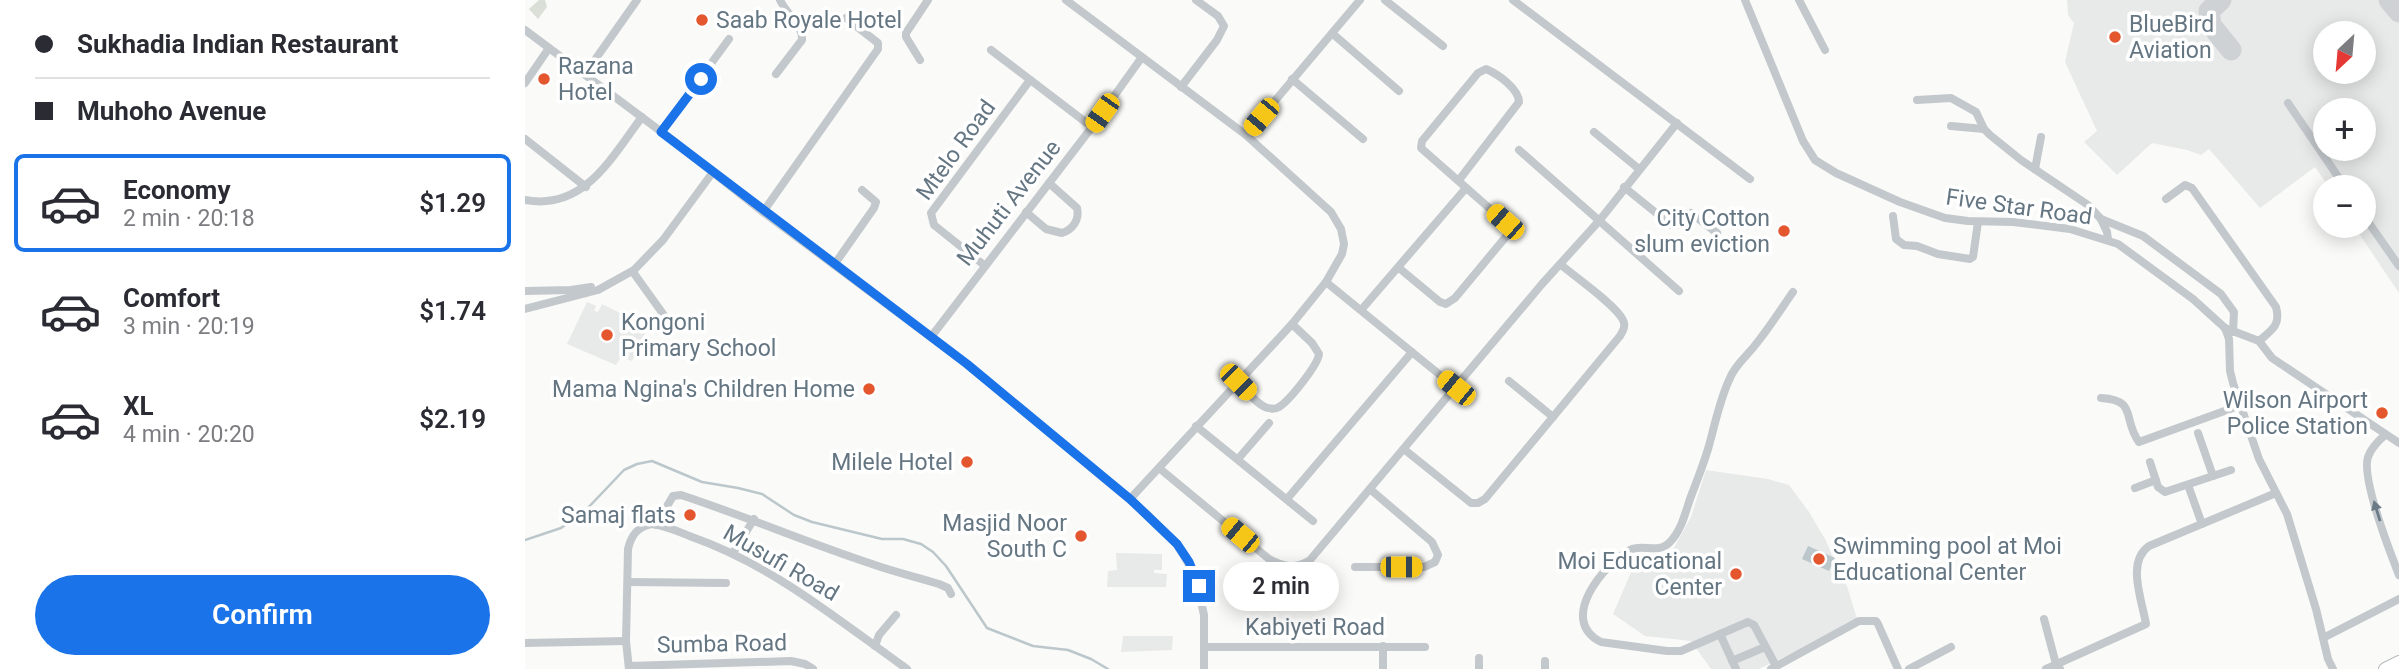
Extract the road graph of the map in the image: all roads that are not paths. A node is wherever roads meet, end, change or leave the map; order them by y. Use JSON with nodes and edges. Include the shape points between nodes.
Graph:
{"nodes":[{"id":1,"x":780,"y":0,"type":"edge"},
{"id":2,"x":916,"y":0,"type":"edge"},
{"id":3,"x":1066,"y":0,"type":"edge"},
{"id":4,"x":1196,"y":0,"type":"edge"},
{"id":5,"x":1360,"y":0,"type":"edge"},
{"id":6,"x":1385,"y":0,"type":"edge"},
{"id":7,"x":1513,"y":0,"type":"edge"},
{"id":8,"x":1745,"y":0,"type":"edge"},
{"id":9,"x":1799,"y":0,"type":"edge"},
{"id":10,"x":635,"y":1,"type":"edge"},
{"id":11,"x":926,"y":3,"type":"edge"},
{"id":12,"x":846,"y":18,"type":"dead end"},
{"id":13,"x":525,"y":30,"type":"edge"},
{"id":14,"x":1333,"y":34,"type":"junction"},
{"id":15,"x":729,"y":39,"type":"dead end"},
{"id":16,"x":1443,"y":46,"type":"dead end"},
{"id":17,"x":549,"y":48,"type":"junction"},
{"id":18,"x":991,"y":50,"type":"dead end"},
{"id":19,"x":1825,"y":50,"type":"dead end"},
{"id":20,"x":1142,"y":57,"type":"junction"},
{"id":21,"x":920,"y":60,"type":"dead end"},
{"id":22,"x":585,"y":74,"type":"junction"},
{"id":23,"x":776,"y":74,"type":"dead end"},
{"id":24,"x":1292,"y":79,"type":"junction"},
{"id":25,"x":1030,"y":80,"type":"junction"},
{"id":26,"x":525,"y":83,"type":"edge"},
{"id":27,"x":1181,"y":87,"type":"junction"},
{"id":28,"x":1399,"y":91,"type":"dead end"},
{"id":29,"x":1917,"y":100,"type":"dead end"},
{"id":30,"x":2288,"y":103,"type":"dead end"},
{"id":31,"x":642,"y":117,"type":"junction"},
{"id":32,"x":1677,"y":123,"type":"junction"},
{"id":33,"x":1951,"y":126,"type":"dead end"},
{"id":34,"x":1092,"y":127,"type":"junction"},
{"id":35,"x":1984,"y":129,"type":"junction"},
{"id":36,"x":661,"y":132,"type":"junction"},
{"id":37,"x":1594,"y":132,"type":"dead end"},
{"id":38,"x":1246,"y":135,"type":"junction"},
{"id":39,"x":2041,"y":137,"type":"dead end"},
{"id":40,"x":525,"y":139,"type":"edge"},
{"id":41,"x":1363,"y":139,"type":"dead end"},
{"id":42,"x":1519,"y":150,"type":"dead end"},
{"id":43,"x":1639,"y":169,"type":"junction"},
{"id":44,"x":2035,"y":169,"type":"junction"},
{"id":45,"x":713,"y":172,"type":"junction"},
{"id":46,"x":2337,"y":175,"type":"edge"},
{"id":47,"x":1750,"y":179,"type":"dead end"},
{"id":48,"x":1459,"y":180,"type":"junction"},
{"id":49,"x":1049,"y":183,"type":"junction"},
{"id":50,"x":586,"y":187,"type":"junction"},
{"id":51,"x":1624,"y":187,"type":"junction"},
{"id":52,"x":1466,"y":188,"type":"junction"},
{"id":53,"x":862,"y":190,"type":"dead end"},
{"id":54,"x":2166,"y":199,"type":"dead end"},
{"id":55,"x":525,"y":200,"type":"edge"},
{"id":56,"x":763,"y":212,"type":"junction"},
{"id":57,"x":1025,"y":212,"type":"junction"},
{"id":58,"x":1893,"y":216,"type":"dead end"},
{"id":59,"x":2101,"y":219,"type":"junction"},
{"id":60,"x":1599,"y":221,"type":"junction"},
{"id":61,"x":1978,"y":222,"type":"junction"},
{"id":62,"x":1717,"y":233,"type":"dead end"},
{"id":63,"x":2376,"y":233,"type":"edge"},
{"id":64,"x":2108,"y":239,"type":"junction"},
{"id":65,"x":1560,"y":264,"type":"junction"},
{"id":66,"x":834,"y":265,"type":"junction"},
{"id":67,"x":984,"y":265,"type":"junction"},
{"id":68,"x":2399,"y":267,"type":"edge"},
{"id":69,"x":1399,"y":268,"type":"junction"},
{"id":70,"x":632,"y":272,"type":"junction"},
{"id":71,"x":1326,"y":282,"type":"junction"},
{"id":72,"x":614,"y":283,"type":"junction"},
{"id":73,"x":526,"y":291,"type":"edge"},
{"id":74,"x":1679,"y":291,"type":"dead end"},
{"id":75,"x":1793,"y":292,"type":"dead end"},
{"id":76,"x":529,"y":308,"type":"edge"},
{"id":77,"x":1362,"y":309,"type":"junction"},
{"id":78,"x":1292,"y":324,"type":"junction"},
{"id":79,"x":671,"y":325,"type":"dead end"},
{"id":80,"x":2225,"y":328,"type":"junction"},
{"id":81,"x":2234,"y":332,"type":"junction"},
{"id":82,"x":931,"y":337,"type":"junction"},
{"id":83,"x":2259,"y":341,"type":"junction"},
{"id":84,"x":1412,"y":352,"type":"junction"},
{"id":85,"x":1509,"y":381,"type":"dead end"},
{"id":86,"x":1238,"y":382,"type":"junction"},
{"id":87,"x":1456,"y":388,"type":"junction"},
{"id":88,"x":2101,"y":398,"type":"dead end"},
{"id":89,"x":2241,"y":405,"type":"junction"},
{"id":90,"x":1553,"y":417,"type":"junction"},
{"id":91,"x":1269,"y":422,"type":"dead end"},
{"id":92,"x":1196,"y":426,"type":"junction"},
{"id":93,"x":2198,"y":433,"type":"dead end"},
{"id":94,"x":2385,"y":435,"type":"junction"},
{"id":95,"x":2399,"y":443,"type":"edge"},
{"id":96,"x":1405,"y":450,"type":"junction"},
{"id":97,"x":1238,"y":459,"type":"junction"},
{"id":98,"x":2150,"y":462,"type":"dead end"},
{"id":99,"x":1159,"y":468,"type":"junction"},
{"id":100,"x":2231,"y":470,"type":"dead end"},
{"id":101,"x":2213,"y":476,"type":"junction"},
{"id":102,"x":2156,"y":480,"type":"junction"},
{"id":103,"x":2187,"y":485,"type":"junction"},
{"id":104,"x":2135,"y":488,"type":"dead end"},
{"id":105,"x":1371,"y":490,"type":"junction"},
{"id":106,"x":2276,"y":493,"type":"junction"},
{"id":107,"x":1130,"y":499,"type":"junction"},
{"id":108,"x":1287,"y":499,"type":"junction"},
{"id":109,"x":754,"y":519,"type":"junction"},
{"id":110,"x":1313,"y":520,"type":"dead end"},
{"id":111,"x":656,"y":524,"type":"junction"},
{"id":112,"x":2203,"y":524,"type":"junction"},
{"id":113,"x":733,"y":553,"type":"junction"},
{"id":114,"x":1355,"y":567,"type":"dead end"},
{"id":115,"x":2399,"y":575,"type":"edge"},
{"id":116,"x":628,"y":582,"type":"junction"},
{"id":117,"x":726,"y":583,"type":"dead end"},
{"id":118,"x":951,"y":594,"type":"dead end"},
{"id":119,"x":2399,"y":599,"type":"edge"},
{"id":120,"x":896,"y":615,"type":"dead end"},
{"id":121,"x":2044,"y":619,"type":"dead end"},
{"id":122,"x":1720,"y":634,"type":"junction"},
{"id":123,"x":2323,"y":638,"type":"junction"},
{"id":124,"x":626,"y":641,"type":"junction"},
{"id":125,"x":525,"y":643,"type":"edge"},
{"id":126,"x":875,"y":646,"type":"junction"},
{"id":127,"x":1383,"y":646,"type":"junction"},
{"id":128,"x":1204,"y":647,"type":"junction"},
{"id":129,"x":1425,"y":647,"type":"dead end"},
{"id":130,"x":1765,"y":647,"type":"junction"},
{"id":131,"x":1951,"y":647,"type":"dead end"},
{"id":132,"x":1479,"y":658,"type":"dead end"},
{"id":133,"x":2399,"y":662,"type":"edge"},
{"id":134,"x":1734,"y":665,"type":"edge"},
{"id":135,"x":2058,"y":666,"type":"edge"},
{"id":136,"x":629,"y":667,"type":"edge"},
{"id":137,"x":1774,"y":668,"type":"edge"},
{"id":138,"x":813,"y":669,"type":"edge"},
{"id":139,"x":907,"y":669,"type":"edge"},
{"id":140,"x":1205,"y":669,"type":"edge"},
{"id":141,"x":1383,"y":669,"type":"edge"},
{"id":142,"x":1479,"y":669,"type":"edge"},
{"id":143,"x":1898,"y":669,"type":"edge"},
{"id":144,"x":1909,"y":669,"type":"edge"},
{"id":145,"x":2046,"y":669,"type":"edge"},
{"id":146,"x":2333,"y":669,"type":"edge"},
{"id":147,"x":2385,"y":669,"type":"edge"}],
"edges":[{"from":1,"to":23,"type":"street","via":[[803,34]]},
{"from":2,"to":11,"type":"street"},
{"from":3,"to":20,"type":"street"},
{"from":4,"to":27,"type":"street","via":[[1218,16],[1224,29]]},
{"from":5,"to":14,"type":"street"},
{"from":6,"to":16,"type":"street"},
{"from":7,"to":32,"type":"street"},
{"from":8,"to":61,"type":"street","name":"Five Star Road","via":[[1795,125],[1815,160],[1847,179],[1917,208]]},
{"from":9,"to":19,"type":"street"},
{"from":10,"to":22,"type":"street"},
{"from":11,"to":21,"type":"street","via":[[906,33]]},
{"from":12,"to":56,"type":"street","via":[[878,43],[879,50]]},
{"from":13,"to":17,"type":"street"},
{"from":14,"to":24,"type":"street"},
{"from":14,"to":28,"type":"street"},
{"from":15,"to":36,"type":"street"},
{"from":17,"to":22,"type":"street"},
{"from":17,"to":26,"type":"street"},
{"from":18,"to":25,"type":"street"},
{"from":20,"to":27,"type":"street"},
{"from":20,"to":34,"type":"street","name":"Muhuti Avenue"},
{"from":22,"to":31,"type":"street"},
{"from":24,"to":38,"type":"street"},
{"from":24,"to":41,"type":"street"},
{"from":25,"to":34,"type":"street"},
{"from":25,"to":67,"type":"street","name":"Mtelo Road","via":[[931,213],[934,225]]},
{"from":27,"to":38,"type":"street"},
{"from":29,"to":35,"type":"street","via":[[1957,100],[1979,114]]},
{"from":30,"to":46,"type":"street"},
{"from":31,"to":36,"type":"street"},
{"from":31,"to":50,"type":"street"},
{"from":32,"to":43,"type":"street"},
{"from":32,"to":47,"type":"street"},
{"from":33,"to":35,"type":"street"},
{"from":34,"to":49,"type":"street","name":"Muhuti Avenue"},
{"from":35,"to":44,"type":"street"},
{"from":36,"to":45,"type":"street"},
{"from":37,"to":43,"type":"street"},
{"from":38,"to":71,"type":"street","via":[[1336,221],[1343,250]]},
{"from":39,"to":44,"type":"street"},
{"from":40,"to":50,"type":"street"},
{"from":42,"to":60,"type":"street"},
{"from":43,"to":51,"type":"street"},
{"from":44,"to":59,"type":"street"},
{"from":45,"to":56,"type":"street"},
{"from":45,"to":70,"type":"street","via":[[663,240]]},
{"from":48,"to":48,"type":"street","via":[[1421,145],[1486,69],[1517,92],[1519,102]]},
{"from":48,"to":52,"type":"street"},
{"from":49,"to":57,"type":"street","name":"Muhuti Avenue"},
{"from":49,"to":57,"type":"street","via":[[1077,208],[1073,226],[1067,232],[1050,231]]},
{"from":50,"to":55,"type":"street","via":[[560,199]]},
{"from":51,"to":60,"type":"street"},
{"from":51,"to":62,"type":"street","via":[[1673,226],[1691,213]]},
{"from":52,"to":69,"type":"street"},
{"from":52,"to":69,"type":"street","via":[[1505,222],[1508,235],[1446,304]]},
{"from":53,"to":66,"type":"street","via":[[876,202],[874,208]]},
{"from":54,"to":83,"type":"street","via":[[2185,185],[2192,188],[2276,307],[2277,326]]},
{"from":56,"to":66,"type":"street"},
{"from":57,"to":67,"type":"street","name":"Muhuti Avenue"},
{"from":58,"to":61,"type":"street","via":[[1896,239],[1904,245],[1969,259]]},
{"from":59,"to":64,"type":"street"},
{"from":59,"to":81,"type":"street","via":[[2143,236],[2221,295],[2234,312]]},
{"from":60,"to":65,"type":"street"},
{"from":60,"to":74,"type":"street"},
{"from":61,"to":64,"type":"street","name":"Five Star Road","via":[[2057,227]]},
{"from":63,"to":68,"type":"street"},
{"from":64,"to":80,"type":"street","name":"Five Star Road","via":[[2193,299]]},
{"from":65,"to":87,"type":"street"},
{"from":65,"to":90,"type":"street","via":[[1613,309],[1624,327]]},
{"from":66,"to":82,"type":"street"},
{"from":67,"to":82,"type":"street","name":"Muhuti Avenue"},
{"from":69,"to":77,"type":"street"},
{"from":70,"to":72,"type":"street"},
{"from":70,"to":79,"type":"street"},
{"from":71,"to":77,"type":"street"},
{"from":71,"to":78,"type":"street"},
{"from":72,"to":73,"type":"street"},
{"from":72,"to":76,"type":"street"},
{"from":73,"to":76,"type":"street","via":[[536,297]]},
{"from":75,"to":122,"type":"street","via":[[1731,374],[1703,466],[1671,541],[1652,549],[1633,547],[1614,560],[1594,583],[1583,611],[1595,639],[1607,643],[1681,651]]},
{"from":77,"to":84,"type":"street"},
{"from":78,"to":86,"type":"street"},
{"from":78,"to":86,"type":"street","via":[[1312,343],[1318,359],[1280,406],[1262,405]]},
{"from":80,"to":81,"type":"street","name":"Five Star Road"},
{"from":80,"to":89,"type":"street","via":[[2230,371]]},
{"from":81,"to":83,"type":"street","name":"Five Star Road"},
{"from":82,"to":107,"type":"street"},
{"from":83,"to":94,"type":"street","via":[[2273,358]]},
{"from":84,"to":87,"type":"street"},
{"from":84,"to":108,"type":"street"},
{"from":85,"to":90,"type":"street"},
{"from":86,"to":92,"type":"street"},
{"from":87,"to":96,"type":"street"},
{"from":88,"to":89,"type":"street","via":[[2125,405],[2139,442]]},
{"from":89,"to":106,"type":"street"},
{"from":90,"to":96,"type":"street","via":[[1485,499],[1474,504]]},
{"from":91,"to":97,"type":"street"},
{"from":92,"to":97,"type":"street"},
{"from":92,"to":99,"type":"street"},
{"from":93,"to":101,"type":"street"},
{"from":94,"to":95,"type":"street"},
{"from":115,"to":94,"type":"street","one_way":true,"via":[[2368,478],[2368,457]]},
{"from":96,"to":105,"type":"street"},
{"from":97,"to":108,"type":"street"},
{"from":98,"to":102,"type":"street"},
{"from":99,"to":105,"type":"street","via":[[1269,559],[1294,567],[1310,561]]},
{"from":99,"to":107,"type":"street"},
{"from":100,"to":101,"type":"street"},
{"from":101,"to":103,"type":"street"},
{"from":102,"to":103,"type":"street","via":[[2165,492]]},
{"from":102,"to":104,"type":"street"},
{"from":103,"to":112,"type":"street"},
{"from":105,"to":114,"type":"street","via":[[1432,542],[1438,555],[1424,567]]},
{"from":106,"to":112,"type":"street"},
{"from":106,"to":123,"type":"street","via":[[2287,514]]},
{"from":107,"to":128,"type":"street","via":[[1177,544],[1192,569],[1203,606]]},
{"from":108,"to":110,"type":"street"},
{"from":109,"to":111,"type":"street","via":[[676,494]]},
{"from":109,"to":113,"type":"street"},
{"from":109,"to":118,"type":"street","via":[[867,563],[944,585]]},
{"from":111,"to":113,"type":"street","name":"Musufi Road"},
{"from":111,"to":116,"type":"street","via":[[645,525],[631,538]]},
{"from":112,"to":135,"type":"street","via":[[2141,552],[2137,574],[2146,624]]},
{"from":113,"to":126,"type":"street","name":"Musufi Road"},
{"from":116,"to":117,"type":"street"},
{"from":116,"to":124,"type":"street"},
{"from":119,"to":123,"type":"street"},
{"from":120,"to":126,"type":"street"},
{"from":121,"to":135,"type":"street"},
{"from":122,"to":130,"type":"street","via":[[1748,622]]},
{"from":122,"to":134,"type":"street"},
{"from":123,"to":146,"type":"street"},
{"from":124,"to":125,"type":"street"},
{"from":124,"to":136,"type":"street"},
{"from":126,"to":139,"type":"street","name":"Musufi Road"},
{"from":127,"to":128,"type":"street","name":"Kabiyeti Road"},
{"from":127,"to":129,"type":"street","name":"Kabiyeti Road"},
{"from":127,"to":141,"type":"street"},
{"from":128,"to":140,"type":"street"},
{"from":130,"to":134,"type":"street"},
{"from":130,"to":137,"type":"street"},
{"from":131,"to":144,"type":"street"},
{"from":132,"to":142,"type":"street"},
{"from":133,"to":147,"type":"main road"},
{"from":135,"to":145,"type":"street"},
{"from":136,"to":138,"type":"street","name":"Sumba Road","via":[[791,661]]},
{"from":137,"to":143,"type":"street","via":[[1859,621],[1871,620],[1886,638]]}]}
